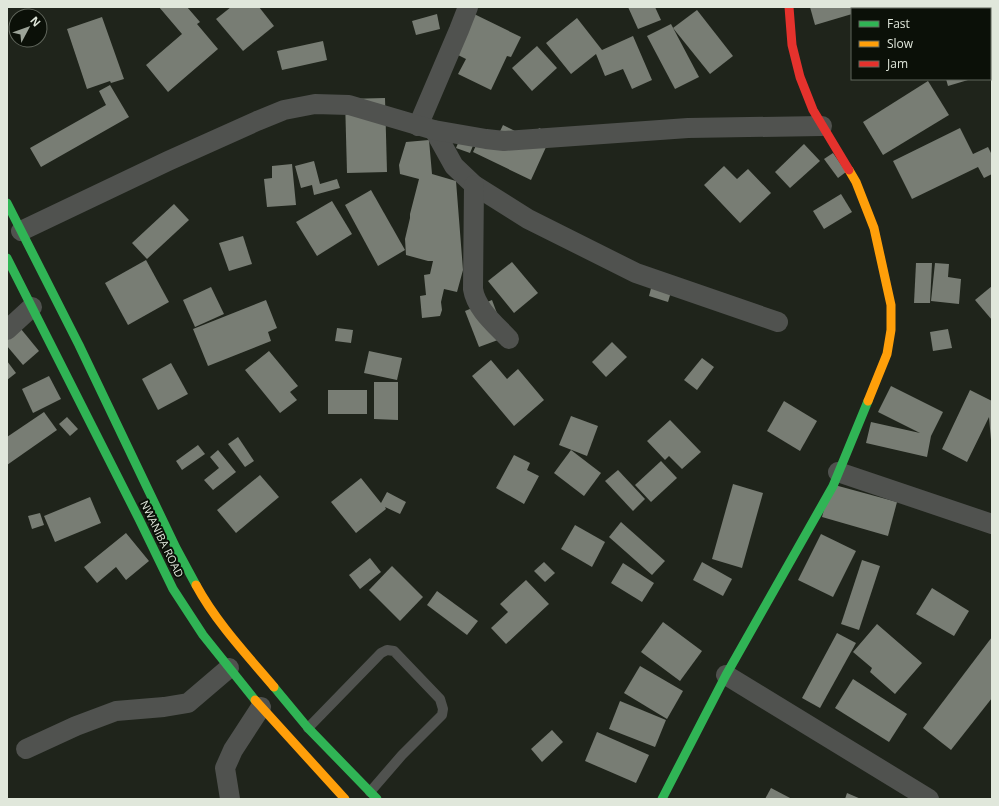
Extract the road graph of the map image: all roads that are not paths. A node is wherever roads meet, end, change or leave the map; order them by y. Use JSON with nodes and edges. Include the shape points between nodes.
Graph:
{"nodes":[{"id":1,"x":468,"y":7,"type":"edge"},
{"id":2,"x":789,"y":7,"type":"edge"},
{"id":3,"x":822,"y":126,"type":"junction"},
{"id":4,"x":426,"y":128,"type":"junction"},
{"id":5,"x":474,"y":185,"type":"junction"},
{"id":6,"x":7,"y":203,"type":"edge"},
{"id":7,"x":21,"y":231,"type":"junction"},
{"id":8,"x":7,"y":258,"type":"edge"},
{"id":9,"x":32,"y":307,"type":"junction"},
{"id":10,"x":778,"y":322,"type":"dead end"},
{"id":11,"x":7,"y":330,"type":"edge"},
{"id":12,"x":509,"y":339,"type":"dead end"},
{"id":13,"x":838,"y":472,"type":"junction"},
{"id":14,"x":992,"y":524,"type":"edge"},
{"id":15,"x":229,"y":668,"type":"junction"},
{"id":16,"x":726,"y":675,"type":"junction"},
{"id":17,"x":261,"y":706,"type":"junction"},
{"id":18,"x":308,"y":728,"type":"junction"},
{"id":19,"x":26,"y":749,"type":"dead end"},
{"id":20,"x":374,"y":795,"type":"edge"},
{"id":21,"x":230,"y":799,"type":"edge"},
{"id":22,"x":345,"y":799,"type":"edge"},
{"id":23,"x":662,"y":799,"type":"edge"},
{"id":24,"x":929,"y":799,"type":"edge"}],
"edges":[{"from":1,"to":4,"type":"street"},
{"from":2,"to":3,"type":"main road","via":[[792,45],[800,77]]},
{"from":3,"to":4,"type":"street","via":[[688,128],[504,141]]},
{"from":3,"to":13,"type":"main road","via":[[856,182],[874,228],[891,305],[891,330],[887,354]]},
{"from":4,"to":5,"type":"street","via":[[454,166]]},
{"from":4,"to":7,"type":"street","via":[[350,105],[315,104],[284,110],[168,161]]},
{"from":5,"to":10,"type":"street","via":[[528,220],[636,273]]},
{"from":5,"to":12,"type":"street","via":[[474,296],[480,307]]},
{"from":6,"to":7,"type":"main road"},
{"from":7,"to":18,"type":"main road","via":[[202,596],[224,628]]},
{"from":8,"to":9,"type":"main road","name":"NWANIBA ROAD"},
{"from":9,"to":11,"type":"street"},
{"from":9,"to":15,"type":"main road","name":"NWANIBA ROAD","via":[[173,589],[203,635]]},
{"from":13,"to":14,"type":"street"},
{"from":13,"to":16,"type":"main road","via":[[833,486]]},
{"from":15,"to":17,"type":"main road","name":"NWANIBA ROAD"},
{"from":15,"to":19,"type":"street","via":[[188,703],[116,711]]},
{"from":16,"to":23,"type":"main road"},
{"from":16,"to":24,"type":"street"},
{"from":17,"to":21,"type":"street","via":[[233,750],[225,768]]},
{"from":17,"to":22,"type":"main road","name":"NWANIBA ROAD"},
{"from":18,"to":20,"type":"main road"},
{"from":18,"to":20,"type":"lane","via":[[382,653],[387,650],[394,651],[440,699],[443,709],[442,716],[402,755]]}]}
